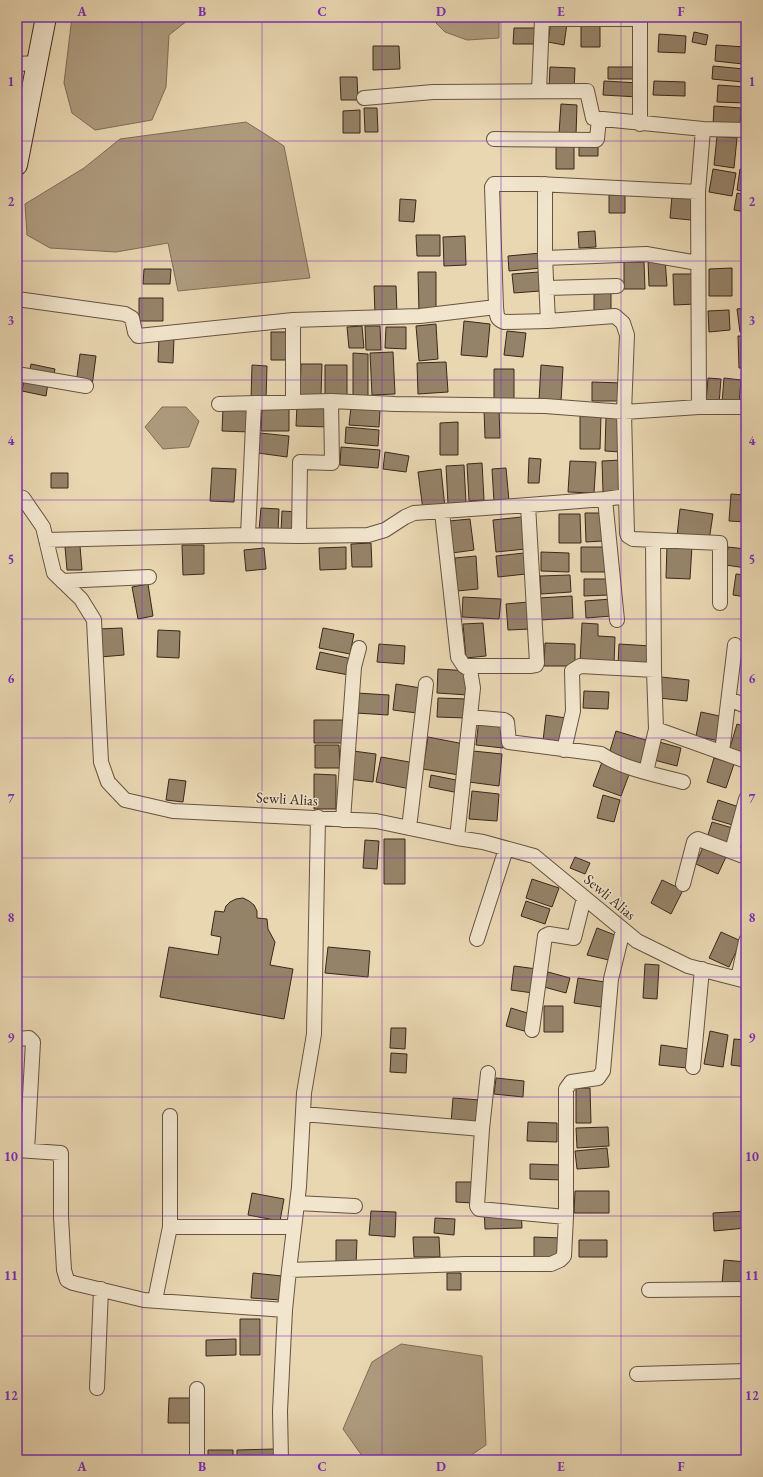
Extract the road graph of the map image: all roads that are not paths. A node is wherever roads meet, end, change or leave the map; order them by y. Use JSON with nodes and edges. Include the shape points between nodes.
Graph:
{"nodes":[{"id":1,"x":46,"y":17,"type":"edge"},
{"id":2,"x":640,"y":18,"type":"edge"},
{"id":3,"x":37,"y":63,"type":"junction"},
{"id":4,"x":17,"y":64,"type":"edge"},
{"id":5,"x":539,"y":91,"type":"junction"},
{"id":6,"x":364,"y":98,"type":"dead end"},
{"id":7,"x":599,"y":118,"type":"junction"},
{"id":8,"x":640,"y":124,"type":"junction"},
{"id":9,"x":704,"y":129,"type":"junction"},
{"id":10,"x":746,"y":130,"type":"edge"},
{"id":11,"x":494,"y":139,"type":"dead end"},
{"id":12,"x":17,"y":165,"type":"edge"},
{"id":13,"x":545,"y":184,"type":"junction"},
{"id":14,"x":698,"y":192,"type":"junction"},
{"id":15,"x":545,"y":258,"type":"junction"},
{"id":16,"x":698,"y":263,"type":"junction"},
{"id":17,"x":617,"y":286,"type":"dead end"},
{"id":18,"x":547,"y":288,"type":"junction"},
{"id":19,"x":17,"y":299,"type":"edge"},
{"id":20,"x":496,"y":307,"type":"junction"},
{"id":21,"x":293,"y":320,"type":"junction"},
{"id":22,"x":548,"y":321,"type":"junction"},
{"id":23,"x":17,"y":374,"type":"edge"},
{"id":24,"x":86,"y":386,"type":"dead end"},
{"id":25,"x":331,"y":401,"type":"junction"},
{"id":26,"x":293,"y":402,"type":"junction"},
{"id":27,"x":254,"y":403,"type":"junction"},
{"id":28,"x":219,"y":404,"type":"dead end"},
{"id":29,"x":699,"y":407,"type":"junction"},
{"id":30,"x":746,"y":407,"type":"edge"},
{"id":31,"x":624,"y":412,"type":"junction"},
{"id":32,"x":17,"y":496,"type":"edge"},
{"id":33,"x":626,"y":496,"type":"junction"},
{"id":34,"x":605,"y":500,"type":"junction"},
{"id":35,"x":528,"y":505,"type":"junction"},
{"id":36,"x":442,"y":512,"type":"junction"},
{"id":37,"x":248,"y":536,"type":"junction"},
{"id":38,"x":299,"y":536,"type":"junction"},
{"id":39,"x":46,"y":540,"type":"junction"},
{"id":40,"x":653,"y":540,"type":"junction"},
{"id":41,"x":149,"y":577,"type":"dead end"},
{"id":42,"x":62,"y":581,"type":"junction"},
{"id":43,"x":720,"y":604,"type":"dead end"},
{"id":44,"x":617,"y":620,"type":"dead end"},
{"id":45,"x":735,"y":645,"type":"dead end"},
{"id":46,"x":359,"y":648,"type":"dead end"},
{"id":47,"x":464,"y":666,"type":"junction"},
{"id":48,"x":654,"y":670,"type":"junction"},
{"id":49,"x":426,"y":684,"type":"dead end"},
{"id":50,"x":729,"y":699,"type":"junction"},
{"id":51,"x":746,"y":706,"type":"edge"},
{"id":52,"x":470,"y":717,"type":"junction"},
{"id":53,"x":656,"y":729,"type":"junction"},
{"id":54,"x":564,"y":750,"type":"junction"},
{"id":55,"x":722,"y":752,"type":"junction"},
{"id":56,"x":746,"y":761,"type":"edge"},
{"id":57,"x":646,"y":772,"type":"junction"},
{"id":58,"x":683,"y":782,"type":"dead end"},
{"id":59,"x":746,"y":800,"type":"edge"},
{"id":60,"x":318,"y":817,"type":"junction"},
{"id":61,"x":343,"y":820,"type":"junction"},
{"id":62,"x":409,"y":828,"type":"junction"},
{"id":63,"x":457,"y":838,"type":"junction"},
{"id":64,"x":506,"y":849,"type":"junction"},
{"id":65,"x":732,"y":852,"type":"junction"},
{"id":66,"x":746,"y":857,"type":"edge"},
{"id":67,"x":683,"y":884,"type":"dead end"},
{"id":68,"x":584,"y":898,"type":"junction"},
{"id":69,"x":623,"y":930,"type":"junction"},
{"id":70,"x":477,"y":939,"type":"dead end"},
{"id":71,"x":746,"y":941,"type":"edge"},
{"id":72,"x":702,"y":969,"type":"junction"},
{"id":73,"x":742,"y":980,"type":"edge"},
{"id":74,"x":532,"y":1030,"type":"dead end"},
{"id":75,"x":17,"y":1039,"type":"edge"},
{"id":76,"x":693,"y":1067,"type":"dead end"},
{"id":77,"x":488,"y":1073,"type":"dead end"},
{"id":78,"x":303,"y":1114,"type":"junction"},
{"id":79,"x":170,"y":1116,"type":"dead end"},
{"id":80,"x":482,"y":1129,"type":"junction"},
{"id":81,"x":22,"y":1150,"type":"edge"},
{"id":82,"x":297,"y":1203,"type":"junction"},
{"id":83,"x":355,"y":1206,"type":"dead end"},
{"id":84,"x":566,"y":1217,"type":"junction"},
{"id":85,"x":170,"y":1227,"type":"junction"},
{"id":86,"x":294,"y":1227,"type":"junction"},
{"id":87,"x":289,"y":1270,"type":"junction"},
{"id":88,"x":101,"y":1289,"type":"junction"},
{"id":89,"x":746,"y":1289,"type":"edge"},
{"id":90,"x":650,"y":1290,"type":"dead end"},
{"id":91,"x":155,"y":1300,"type":"junction"},
{"id":92,"x":285,"y":1310,"type":"junction"},
{"id":93,"x":746,"y":1371,"type":"edge"},
{"id":94,"x":638,"y":1374,"type":"dead end"},
{"id":95,"x":97,"y":1388,"type":"dead end"},
{"id":96,"x":197,"y":1389,"type":"dead end"},
{"id":97,"x":197,"y":1460,"type":"edge"},
{"id":98,"x":281,"y":1460,"type":"edge"}],
"edges":[{"from":1,"to":3,"type":"street"},
{"from":2,"to":5,"type":"street","via":[[542,19]]},
{"from":2,"to":8,"type":"street"},
{"from":3,"to":4,"type":"street"},
{"from":3,"to":12,"type":"street"},
{"from":5,"to":6,"type":"street","via":[[433,92]]},
{"from":5,"to":7,"type":"street","via":[[588,91],[593,118]]},
{"from":7,"to":8,"type":"street"},
{"from":7,"to":11,"type":"street","via":[[596,140]]},
{"from":8,"to":9,"type":"street"},
{"from":9,"to":10,"type":"street"},
{"from":9,"to":14,"type":"street"},
{"from":13,"to":14,"type":"street"},
{"from":13,"to":15,"type":"street"},
{"from":13,"to":20,"type":"street","via":[[499,183],[492,187]]},
{"from":14,"to":16,"type":"street"},
{"from":15,"to":16,"type":"street","via":[[646,254]]},
{"from":15,"to":18,"type":"street"},
{"from":16,"to":29,"type":"street"},
{"from":17,"to":18,"type":"street"},
{"from":18,"to":22,"type":"street"},
{"from":19,"to":21,"type":"street","via":[[125,314],[132,318],[138,336]]},
{"from":20,"to":21,"type":"street","via":[[420,316]]},
{"from":20,"to":22,"type":"street","via":[[497,317],[504,322]]},
{"from":21,"to":26,"type":"street"},
{"from":22,"to":31,"type":"street","via":[[615,316],[623,323],[627,336]]},
{"from":23,"to":24,"type":"street"},
{"from":25,"to":26,"type":"street"},
{"from":25,"to":31,"type":"street","via":[[545,406]]},
{"from":25,"to":38,"type":"street","via":[[332,463],[300,462]]},
{"from":26,"to":27,"type":"street"},
{"from":27,"to":28,"type":"street"},
{"from":27,"to":37,"type":"street"},
{"from":29,"to":30,"type":"street"},
{"from":29,"to":31,"type":"street"},
{"from":31,"to":33,"type":"street"},
{"from":32,"to":39,"type":"street","name":"Sewli Alias","via":[[23,498],[43,527]]},
{"from":33,"to":34,"type":"street"},
{"from":33,"to":40,"type":"street","via":[[628,536],[632,539]]},
{"from":34,"to":35,"type":"street"},
{"from":34,"to":44,"type":"street"},
{"from":35,"to":36,"type":"street"},
{"from":35,"to":47,"type":"street","via":[[537,663],[530,666]]},
{"from":36,"to":38,"type":"street","via":[[414,513],[385,530],[368,535]]},
{"from":36,"to":47,"type":"street","via":[[458,657]]},
{"from":37,"to":38,"type":"street"},
{"from":37,"to":39,"type":"street"},
{"from":39,"to":42,"type":"street","name":"Sewli Alias","via":[[54,573]]},
{"from":40,"to":43,"type":"street","via":[[720,543]]},
{"from":40,"to":48,"type":"street"},
{"from":41,"to":42,"type":"street"},
{"from":42,"to":60,"type":"street","name":"Sewli Alias","via":[[81,599],[94,620],[101,762],[108,782],[125,800],[173,811]]},
{"from":45,"to":50,"type":"street"},
{"from":46,"to":61,"type":"street","via":[[354,668]]},
{"from":47,"to":52,"type":"street","via":[[470,670],[473,688]]},
{"from":48,"to":53,"type":"street"},
{"from":48,"to":54,"type":"street","via":[[580,666],[572,670],[573,711]]},
{"from":49,"to":62,"type":"street"},
{"from":50,"to":51,"type":"street"},
{"from":50,"to":55,"type":"street"},
{"from":52,"to":54,"type":"street","via":[[504,720],[507,722],[509,742]]},
{"from":52,"to":63,"type":"street"},
{"from":53,"to":55,"type":"street"},
{"from":53,"to":57,"type":"street"},
{"from":54,"to":57,"type":"street","via":[[601,754],[608,759]]},
{"from":55,"to":56,"type":"street"},
{"from":57,"to":58,"type":"street"},
{"from":59,"to":65,"type":"street"},
{"from":60,"to":61,"type":"street","name":"Sewli Alias"},
{"from":60,"to":78,"type":"street","via":[[314,1034]]},
{"from":61,"to":62,"type":"street","name":"Sewli Alias","via":[[376,821]]},
{"from":62,"to":63,"type":"street","name":"Sewli Alias"},
{"from":63,"to":64,"type":"street","name":"Sewli Alias"},
{"from":64,"to":68,"type":"street","name":"Sewli Alias","via":[[534,856]]},
{"from":64,"to":70,"type":"street"},
{"from":65,"to":66,"type":"street"},
{"from":65,"to":67,"type":"street","via":[[696,840]]},
{"from":68,"to":69,"type":"street","name":"Sewli Alias"},
{"from":68,"to":74,"type":"street","via":[[574,938],[549,934],[545,936]]},
{"from":69,"to":72,"type":"street","name":"Sewli Alias","via":[[637,941],[688,966]]},
{"from":69,"to":84,"type":"street","via":[[611,979],[603,1071],[598,1078],[571,1082],[566,1089]]},
{"from":71,"to":73,"type":"street"},
{"from":72,"to":73,"type":"street","name":"Sewli Alias"},
{"from":72,"to":76,"type":"street"},
{"from":75,"to":81,"type":"street","via":[[29,1038],[33,1042]]},
{"from":77,"to":80,"type":"street"},
{"from":78,"to":80,"type":"street"},
{"from":78,"to":82,"type":"street"},
{"from":79,"to":85,"type":"street"},
{"from":80,"to":84,"type":"street","via":[[477,1203],[479,1209]]},
{"from":81,"to":88,"type":"street","via":[[61,1153],[64,1270],[68,1280],[73,1283]]},
{"from":82,"to":83,"type":"street"},
{"from":82,"to":86,"type":"street"},
{"from":84,"to":87,"type":"street","via":[[564,1256],[551,1264]]},
{"from":85,"to":86,"type":"street"},
{"from":85,"to":91,"type":"street"},
{"from":86,"to":87,"type":"street"},
{"from":87,"to":92,"type":"street"},
{"from":88,"to":91,"type":"street","via":[[144,1300]]},
{"from":88,"to":95,"type":"street"},
{"from":89,"to":90,"type":"street"},
{"from":91,"to":92,"type":"street"},
{"from":92,"to":98,"type":"street","via":[[280,1411]]},
{"from":93,"to":94,"type":"street"},
{"from":96,"to":97,"type":"street"}]}
